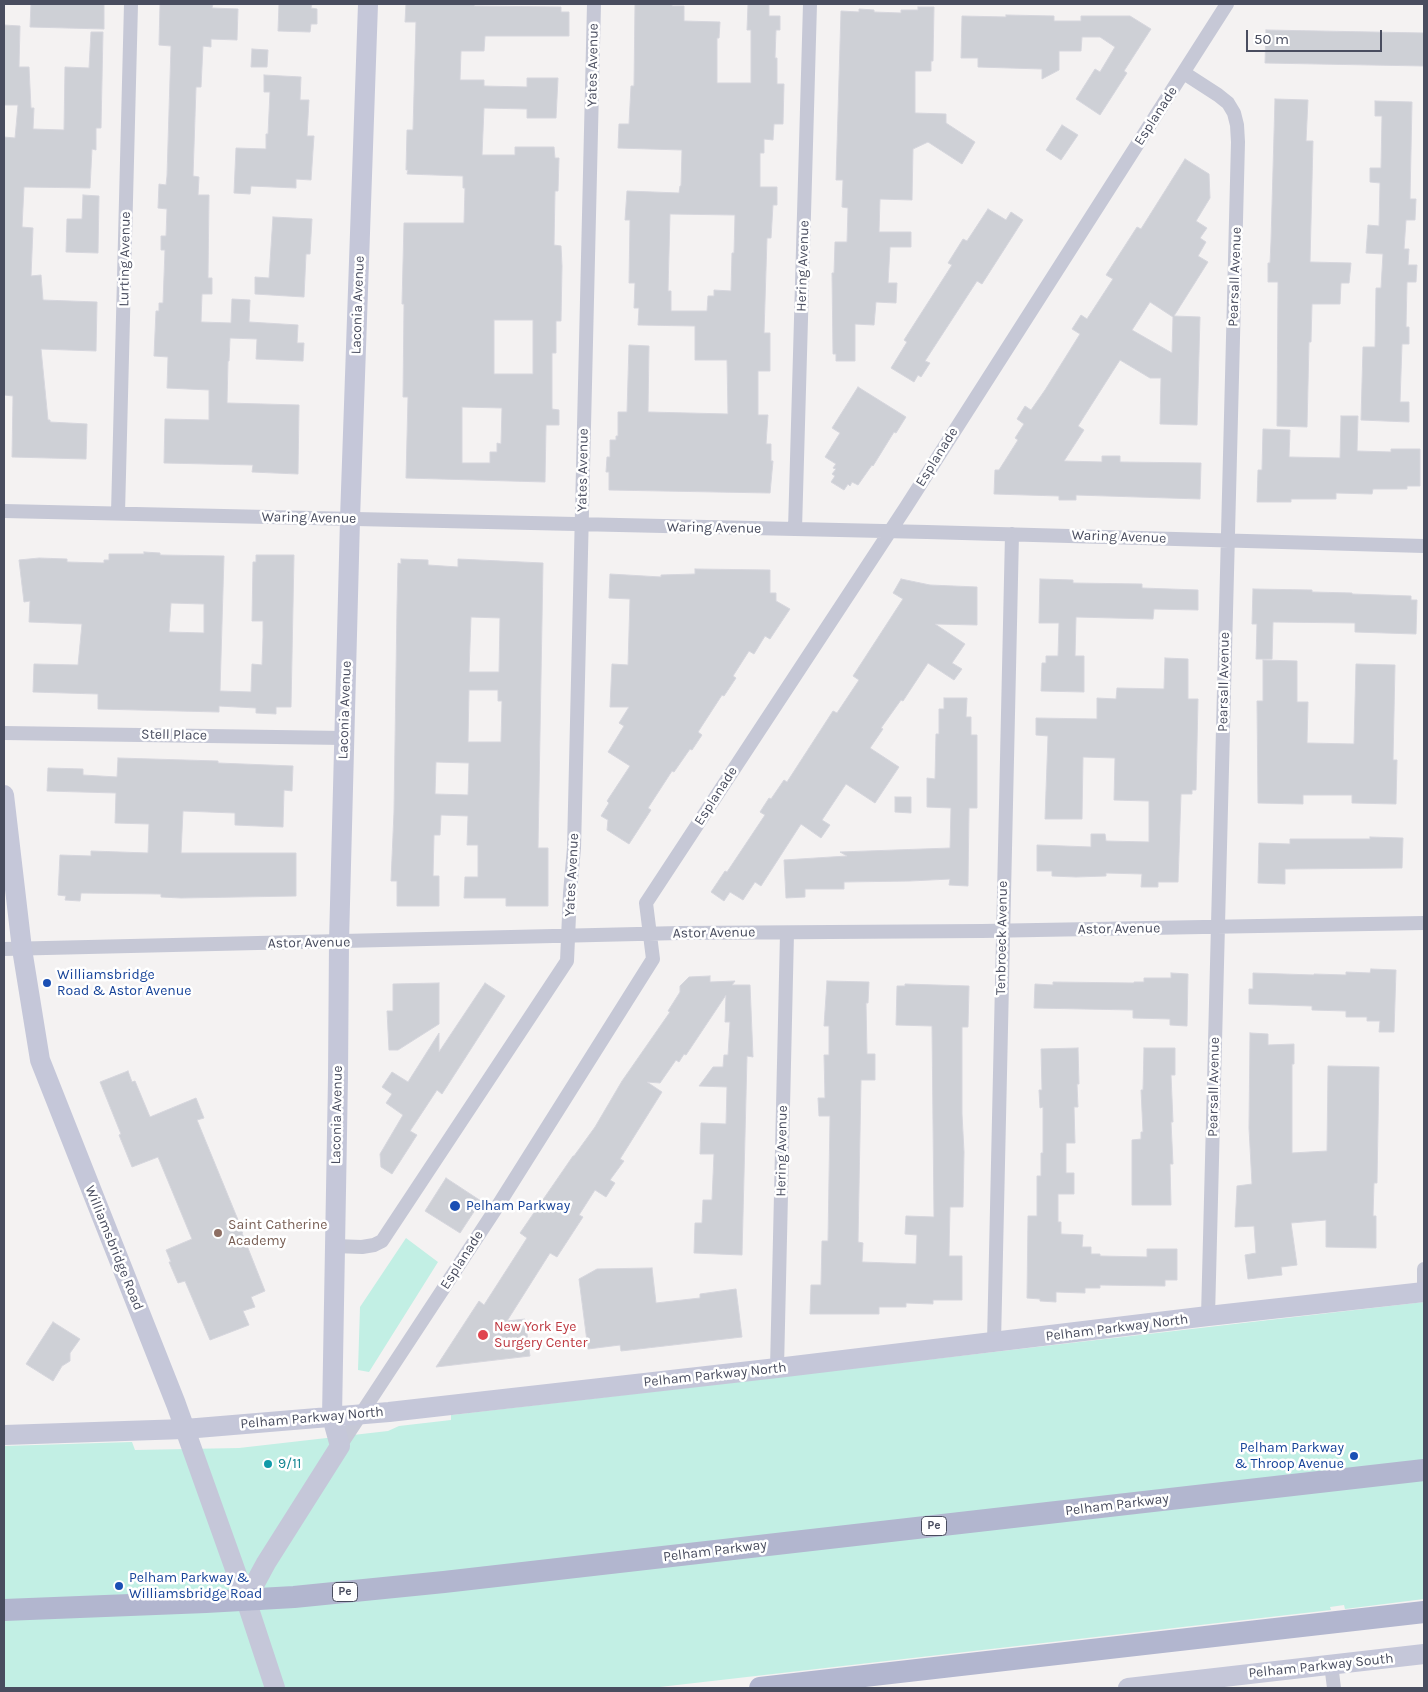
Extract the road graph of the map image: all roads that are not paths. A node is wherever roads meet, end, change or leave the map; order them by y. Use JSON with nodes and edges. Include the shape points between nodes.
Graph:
{"nodes":[{"id":1,"x":131,"y":4,"type":"edge"},
{"id":2,"x":368,"y":4,"type":"edge"},
{"id":3,"x":594,"y":4,"type":"edge"},
{"id":4,"x":810,"y":4,"type":"edge"},
{"id":5,"x":1227,"y":4,"type":"edge"},
{"id":6,"x":1184,"y":73,"type":"junction"},
{"id":7,"x":4,"y":511,"type":"edge"},
{"id":8,"x":118,"y":514,"type":"junction"},
{"id":9,"x":350,"y":519,"type":"junction"},
{"id":10,"x":582,"y":525,"type":"junction"},
{"id":11,"x":796,"y":529,"type":"junction"},
{"id":12,"x":889,"y":531,"type":"junction"},
{"id":13,"x":1012,"y":534,"type":"junction"},
{"id":14,"x":1227,"y":541,"type":"junction"},
{"id":15,"x":1424,"y":546,"type":"edge"},
{"id":16,"x":4,"y":733,"type":"edge"},
{"id":17,"x":344,"y":738,"type":"junction"},
{"id":18,"x":4,"y":795,"type":"edge"},
{"id":19,"x":1424,"y":923,"type":"edge"},
{"id":20,"x":1218,"y":927,"type":"junction"},
{"id":21,"x":1002,"y":931,"type":"junction"},
{"id":22,"x":786,"y":933,"type":"junction"},
{"id":23,"x":650,"y":934,"type":"junction"},
{"id":24,"x":568,"y":936,"type":"junction"},
{"id":25,"x":339,"y":942,"type":"junction"},
{"id":26,"x":13,"y":949,"type":"edge"},
{"id":27,"x":334,"y":1246,"type":"junction"},
{"id":28,"x":1424,"y":1269,"type":"edge"},
{"id":29,"x":1424,"y":1292,"type":"edge"},
{"id":30,"x":1208,"y":1316,"type":"junction"},
{"id":31,"x":994,"y":1343,"type":"junction"},
{"id":32,"x":777,"y":1368,"type":"junction"},
{"id":33,"x":360,"y":1414,"type":"junction"},
{"id":34,"x":332,"y":1417,"type":"junction"},
{"id":35,"x":185,"y":1429,"type":"junction"},
{"id":36,"x":4,"y":1435,"type":"edge"},
{"id":37,"x":340,"y":1446,"type":"junction"},
{"id":38,"x":1424,"y":1470,"type":"edge"},
{"id":39,"x":246,"y":1600,"type":"junction"},
{"id":40,"x":4,"y":1610,"type":"edge"},
{"id":41,"x":1424,"y":1612,"type":"edge"},
{"id":42,"x":1424,"y":1654,"type":"edge"},
{"id":43,"x":1331,"y":1664,"type":"junction"},
{"id":44,"x":275,"y":1688,"type":"edge"},
{"id":45,"x":760,"y":1688,"type":"edge"},
{"id":46,"x":1128,"y":1688,"type":"edge"},
{"id":47,"x":1334,"y":1688,"type":"edge"}],
"edges":[{"from":1,"to":8,"type":"street","name":"Lurting Avenue"},
{"from":2,"to":9,"type":"street","name":"Laconia Avenue"},
{"from":3,"to":10,"type":"street","name":"Yates Avenue"},
{"from":4,"to":11,"type":"street","name":"Hering Avenue"},
{"from":5,"to":6,"type":"street","name":"Esplanade"},
{"from":6,"to":12,"type":"street","name":"Esplanade"},
{"from":6,"to":14,"type":"street","name":"Pearsall Avenue","via":[[1228,103],[1237,125]]},
{"from":7,"to":8,"type":"street","name":"Waring Avenue"},
{"from":8,"to":9,"type":"street","name":"Waring Avenue"},
{"from":9,"to":10,"type":"street","name":"Waring Avenue"},
{"from":9,"to":17,"type":"street","name":"Laconia Avenue"},
{"from":10,"to":11,"type":"street","name":"Waring Avenue"},
{"from":10,"to":24,"type":"street","name":"Yates Avenue","via":[[574,848]]},
{"from":11,"to":12,"type":"street","name":"Waring Avenue"},
{"from":12,"to":13,"type":"street","name":"Waring Avenue"},
{"from":12,"to":23,"type":"street","name":"Esplanade","via":[[646,903]]},
{"from":13,"to":14,"type":"street","name":"Waring Avenue"},
{"from":13,"to":21,"type":"street","name":"Tenbroeck Avenue"},
{"from":14,"to":15,"type":"street","name":"Waring Avenue"},
{"from":14,"to":20,"type":"street","name":"Pearsall Avenue"},
{"from":16,"to":17,"type":"street","name":"Stell Place"},
{"from":17,"to":25,"type":"street","name":"Laconia Avenue"},
{"from":18,"to":26,"type":"street","name":"Williamsbridge Road"},
{"from":19,"to":20,"type":"street","name":"Astor Avenue"},
{"from":20,"to":21,"type":"street","name":"Astor Avenue"},
{"from":20,"to":30,"type":"street","name":"Pearsall Avenue"},
{"from":21,"to":22,"type":"street","name":"Astor Avenue"},
{"from":21,"to":31,"type":"street","name":"Tenbroeck Avenue"},
{"from":22,"to":23,"type":"street","name":"Astor Avenue"},
{"from":22,"to":32,"type":"street","name":"Hering Avenue"},
{"from":23,"to":24,"type":"street","name":"Astor Avenue"},
{"from":23,"to":33,"type":"street","name":"Esplanade","via":[[653,959],[497,1207]]},
{"from":24,"to":25,"type":"street","name":"Astor Avenue"},
{"from":24,"to":27,"type":"street","via":[[567,961],[382,1241],[362,1247]]},
{"from":25,"to":26,"type":"street","name":"Astor Avenue"},
{"from":25,"to":27,"type":"street","name":"Laconia Avenue"},
{"from":26,"to":35,"type":"street","name":"Williamsbridge Road","via":[[40,1060]]},
{"from":27,"to":34,"type":"street","name":"Laconia Avenue"},
{"from":28,"to":29,"type":"street"},
{"from":29,"to":30,"type":"street","name":"Pelham Parkway North"},
{"from":30,"to":31,"type":"street","name":"Pelham Parkway North"},
{"from":31,"to":32,"type":"street","name":"Pelham Parkway North"},
{"from":32,"to":33,"type":"street","name":"Pelham Parkway North"},
{"from":33,"to":34,"type":"street","name":"Pelham Parkway North"},
{"from":33,"to":37,"type":"street","name":"Esplanade"},
{"from":34,"to":35,"type":"street","name":"Pelham Parkway North"},
{"from":34,"to":37,"type":"street","name":"Laconia Avenue"},
{"from":35,"to":36,"type":"street","name":"Pelham Parkway North"},
{"from":35,"to":39,"type":"street","name":"Williamsbridge Road"},
{"from":37,"to":39,"type":"street","name":"Esplanade"},
{"from":38,"to":39,"type":"main road","name":"Pelham Parkway","number":"Pe","via":[[444,1582]]},
{"from":39,"to":40,"type":"main road","name":"Pelham Parkway","number":"Pe"},
{"from":39,"to":44,"type":"street","name":"Williamsbridge Road"},
{"from":41,"to":45,"type":"main road"},
{"from":42,"to":43,"type":"street","name":"Pelham Parkway South"},
{"from":43,"to":46,"type":"street","name":"Pelham Parkway South"},
{"from":43,"to":47,"type":"street"}]}
